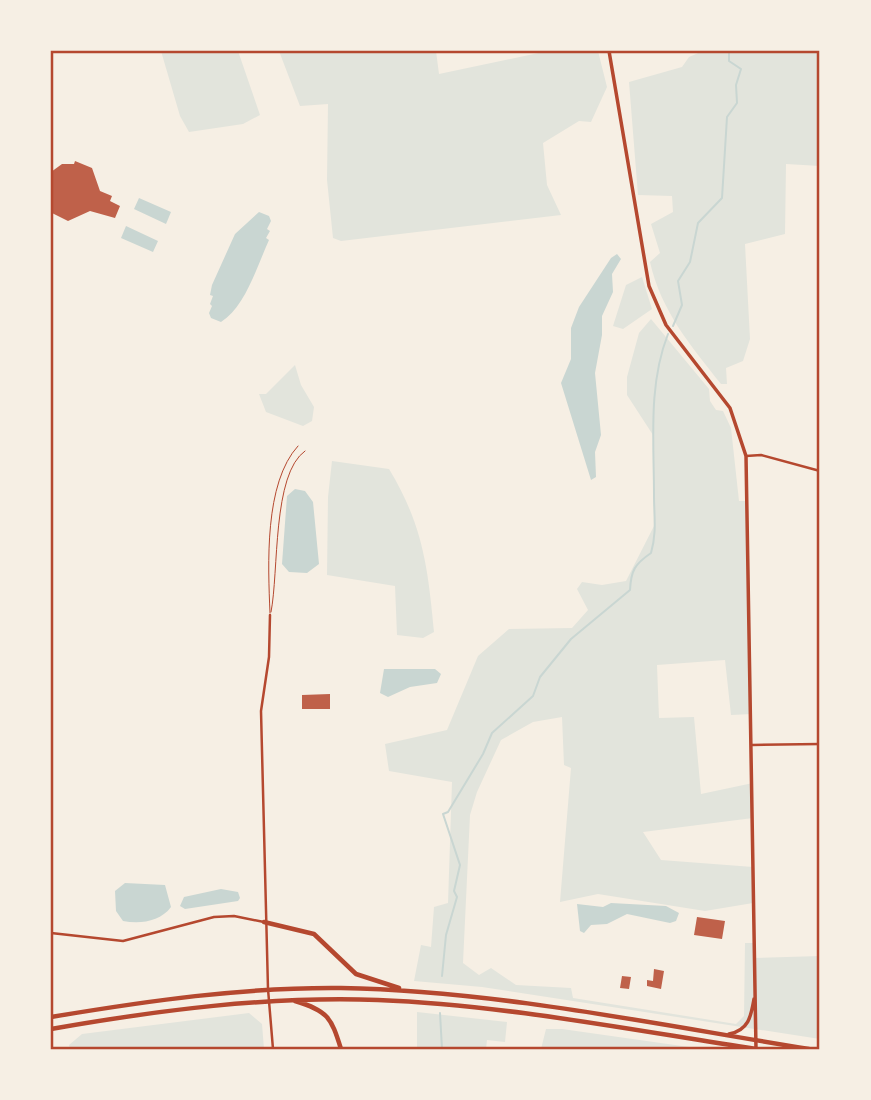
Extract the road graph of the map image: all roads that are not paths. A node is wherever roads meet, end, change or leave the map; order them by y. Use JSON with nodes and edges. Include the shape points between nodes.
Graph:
{"nodes":[{"id":1,"x":609,"y":51,"type":"edge"},
{"id":2,"x":298,"y":446,"type":"dead end"},
{"id":3,"x":305,"y":451,"type":"dead end"},
{"id":4,"x":746,"y":456,"type":"junction"},
{"id":5,"x":820,"y":471,"type":"edge"},
{"id":6,"x":270,"y":615,"type":"junction"},
{"id":7,"x":820,"y":744,"type":"edge"},
{"id":8,"x":752,"y":745,"type":"junction"},
{"id":9,"x":264,"y":922,"type":"junction"},
{"id":10,"x":51,"y":933,"type":"edge"},
{"id":11,"x":268,"y":989,"type":"junction"},
{"id":12,"x":756,"y":990,"type":"junction"},
{"id":13,"x":413,"y":991,"type":"junction"},
{"id":14,"x":290,"y":1000,"type":"junction"},
{"id":15,"x":269,"y":1001,"type":"junction"},
{"id":16,"x":51,"y":1017,"type":"edge"},
{"id":17,"x":51,"y":1029,"type":"edge"},
{"id":18,"x":720,"y":1034,"type":"junction"},
{"id":19,"x":757,"y":1041,"type":"junction"},
{"id":20,"x":273,"y":1049,"type":"edge"},
{"id":21,"x":341,"y":1049,"type":"edge"},
{"id":22,"x":756,"y":1049,"type":"edge"},
{"id":23,"x":809,"y":1049,"type":"edge"}],
"edges":[{"from":1,"to":4,"type":"main road","via":[[649,286],[666,325],[730,408]]},
{"from":2,"to":6,"type":"lane","via":[[278,482],[268,572]]},
{"from":3,"to":6,"type":"lane","via":[[293,461],[284,484]]},
{"from":4,"to":5,"type":"street","via":[[761,455]]},
{"from":4,"to":8,"type":"main road"},
{"from":6,"to":9,"type":"street","via":[[261,710]]},
{"from":7,"to":8,"type":"street"},
{"from":8,"to":12,"type":"main road"},
{"from":9,"to":10,"type":"street","via":[[214,917],[123,941]]},
{"from":9,"to":11,"type":"street"},
{"from":9,"to":13,"type":"highway","via":[[314,934],[359,976]]},
{"from":11,"to":13,"type":"highway"},
{"from":11,"to":15,"type":"street"},
{"from":11,"to":16,"type":"highway"},
{"from":12,"to":18,"type":"main road","via":[[748,1024],[735,1033]]},
{"from":12,"to":19,"type":"main road"},
{"from":13,"to":18,"type":"highway"},
{"from":14,"to":15,"type":"highway"},
{"from":14,"to":21,"type":"highway","via":[[326,1015]]},
{"from":14,"to":22,"type":"highway","via":[[467,1006]]},
{"from":15,"to":17,"type":"highway","via":[[164,1010]]},
{"from":15,"to":20,"type":"street"},
{"from":18,"to":19,"type":"highway"},
{"from":19,"to":22,"type":"main road"},
{"from":19,"to":23,"type":"highway"}]}
